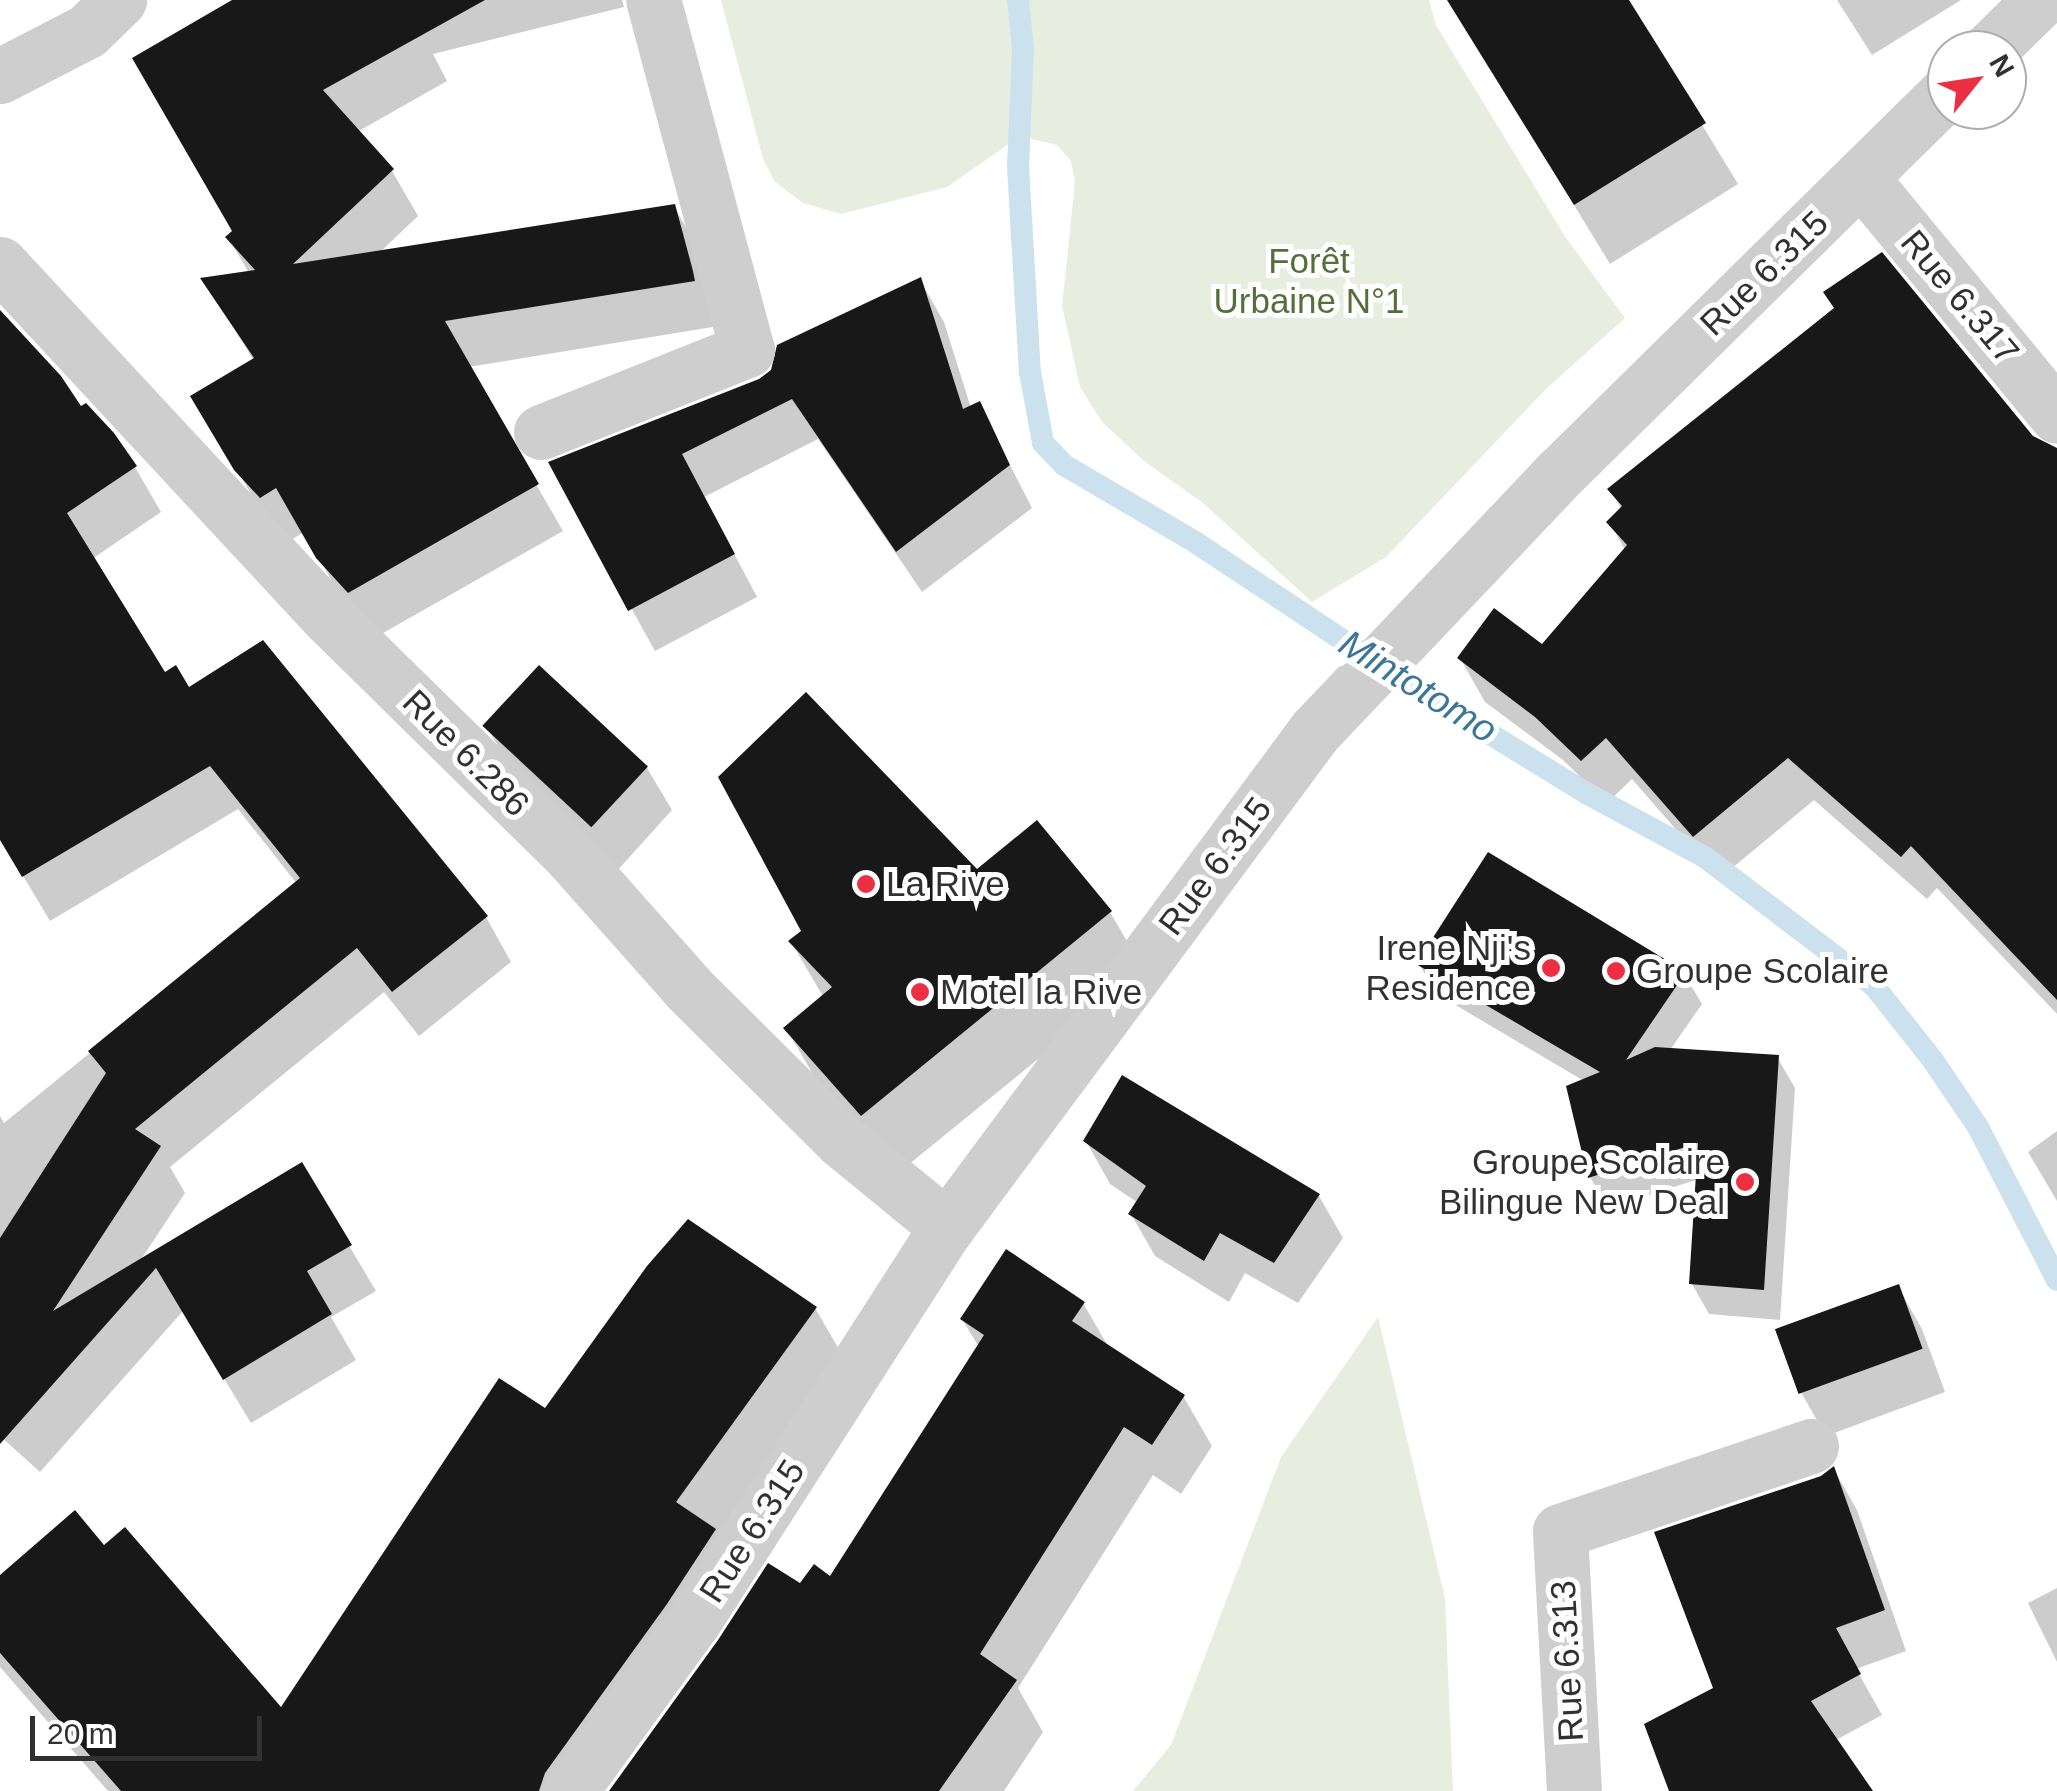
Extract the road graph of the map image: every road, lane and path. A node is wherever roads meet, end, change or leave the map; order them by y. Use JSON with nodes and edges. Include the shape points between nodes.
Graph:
{"nodes":[{"id":1,"x":119,"y":0,"type":"edge"},
{"id":2,"x":653,"y":0,"type":"edge"},
{"id":3,"x":2040,"y":0,"type":"edge"},
{"id":4,"x":2010,"y":30,"type":"edge"},
{"id":5,"x":0,"y":76,"type":"edge"},
{"id":6,"x":1927,"y":112,"type":"edge"},
{"id":7,"x":1861,"y":178,"type":"junction"},
{"id":8,"x":0,"y":264,"type":"edge"},
{"id":9,"x":2057,"y":416,"type":"edge"},
{"id":10,"x":542,"y":432,"type":"dead end"},
{"id":11,"x":947,"y":1227,"type":"junction"},
{"id":12,"x":1811,"y":1446,"type":"dead end"},
{"id":13,"x":570,"y":1791,"type":"edge"},
{"id":14,"x":1574,"y":1791,"type":"edge"}],
"edges":[{"from":1,"to":5,"type":"street","via":[[87,31]]},
{"from":2,"to":10,"type":"street","via":[[746,350]]},
{"from":3,"to":4,"type":"street"},
{"from":6,"to":7,"type":"street","name":"Rue 6.315"},
{"from":7,"to":9,"type":"street","name":"Rue 6.317"},
{"from":7,"to":11,"type":"street","name":"Rue 6.315","via":[[1315,731]]},
{"from":8,"to":11,"type":"street","name":"Rue 6.286","via":[[328,616],[570,856],[688,988],[842,1141]]},
{"from":11,"to":13,"type":"street","name":"Rue 6.315","via":[[693,1622]]},
{"from":12,"to":14,"type":"street","name":"Rue 6.313","via":[[1560,1531]]}]}
